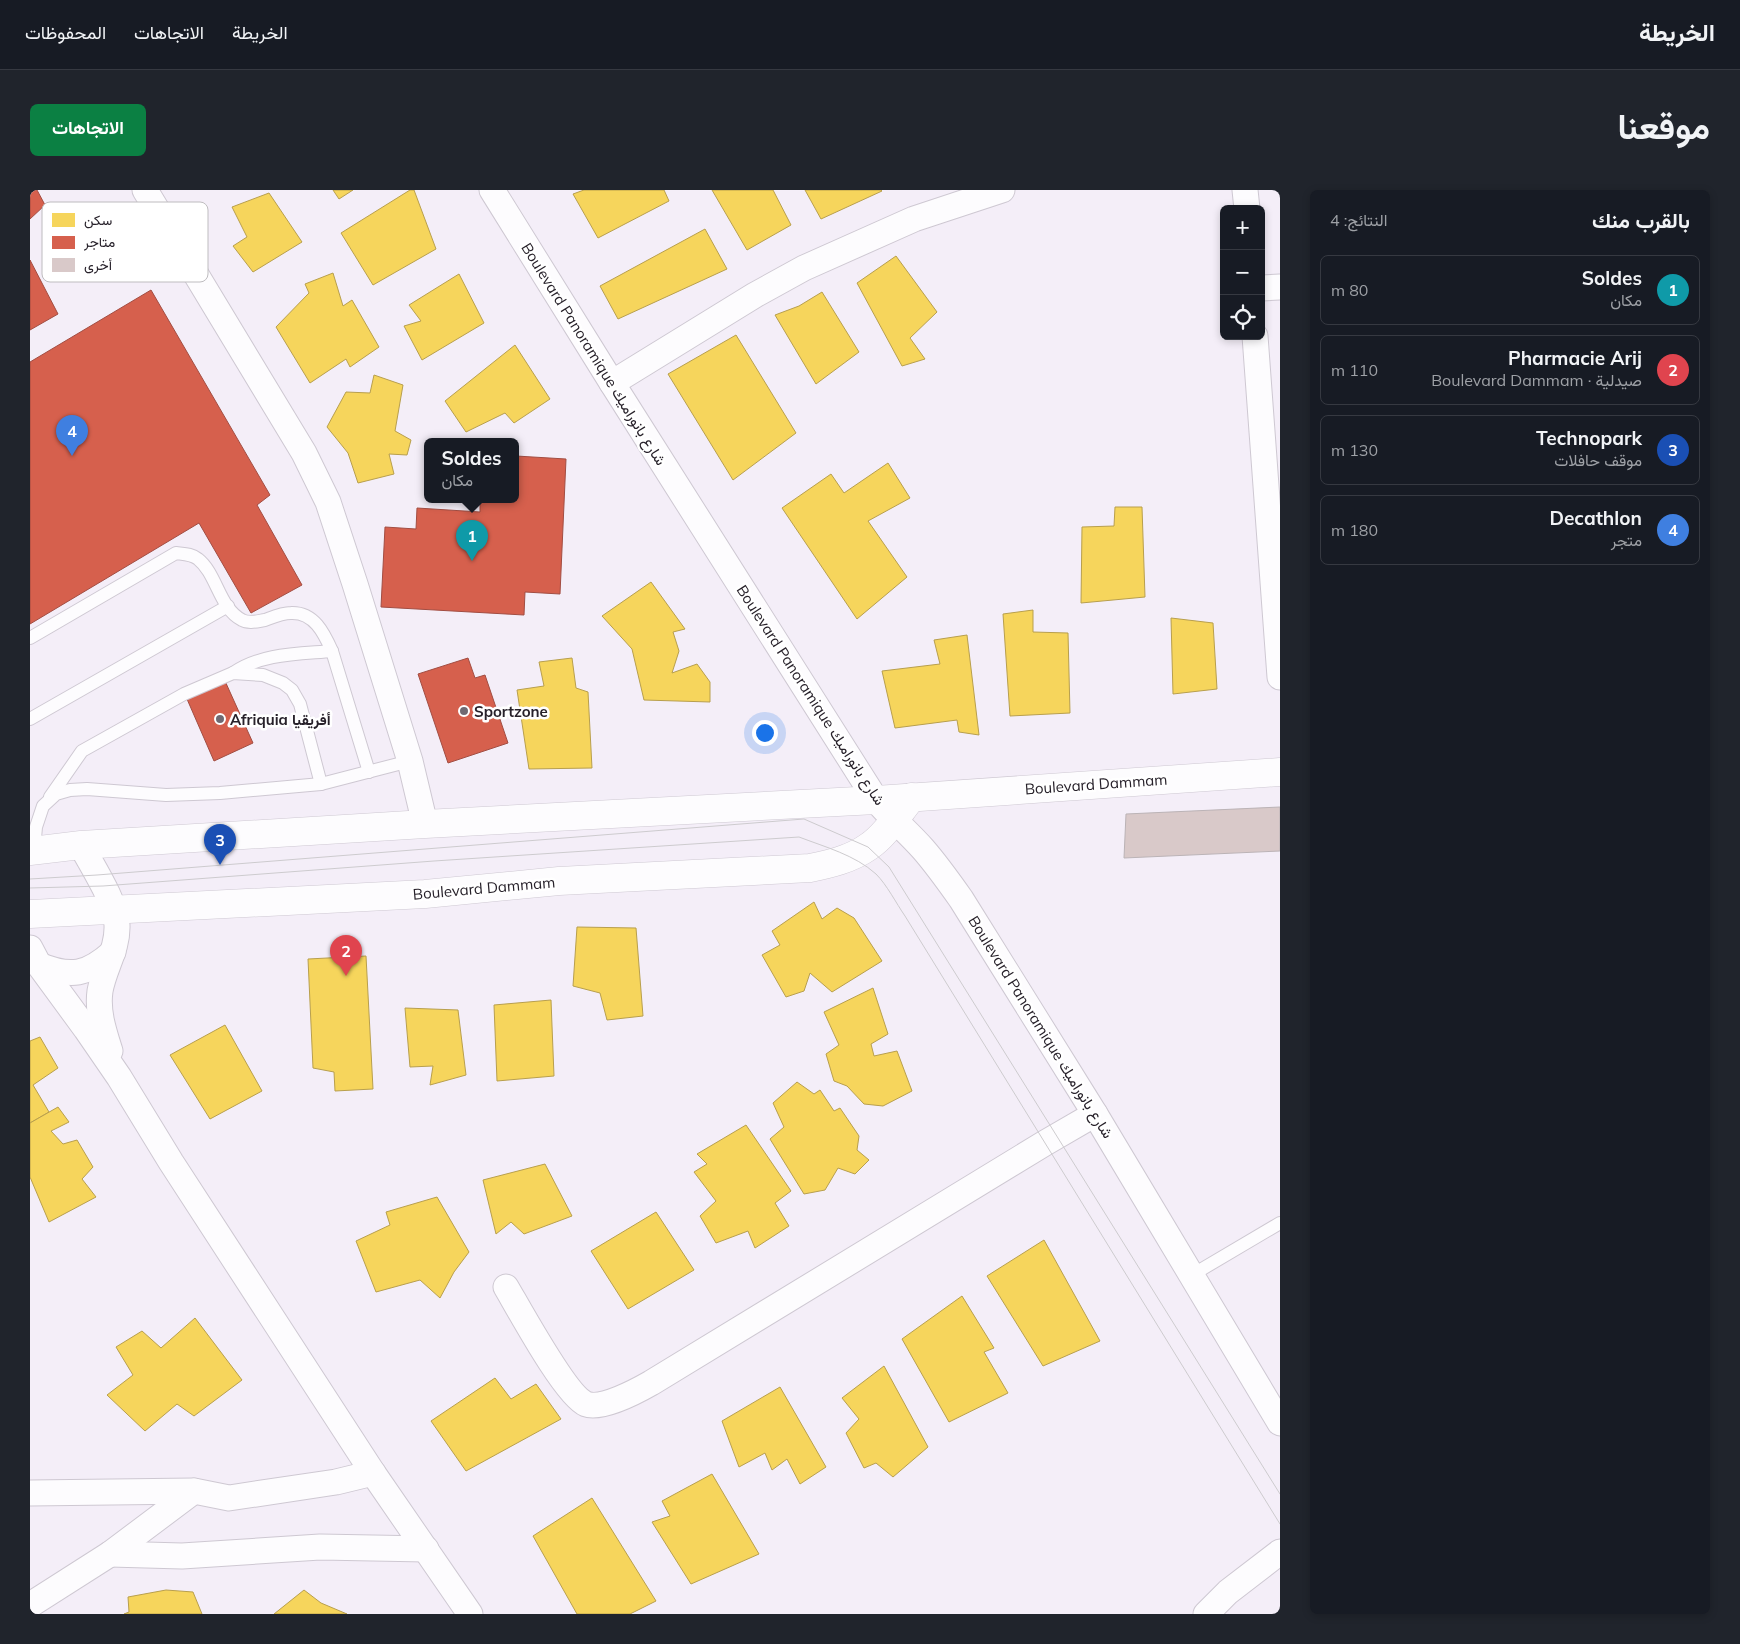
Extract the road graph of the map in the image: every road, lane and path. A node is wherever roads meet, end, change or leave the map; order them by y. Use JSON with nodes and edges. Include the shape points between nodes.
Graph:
{"nodes":[{"id":1,"x":145,"y":190,"type":"edge"},
{"id":2,"x":492,"y":190,"type":"edge"},
{"id":3,"x":1002,"y":190,"type":"edge"},
{"id":4,"x":1245,"y":190,"type":"edge"},
{"id":5,"x":152,"y":202,"type":"edge"},
{"id":6,"x":1247,"y":205,"type":"edge"},
{"id":7,"x":201,"y":282,"type":"edge"},
{"id":8,"x":1280,"y":287,"type":"edge"},
{"id":9,"x":1265,"y":288,"type":"edge"},
{"id":10,"x":1255,"y":340,"type":"edge"},
{"id":11,"x":612,"y":383,"type":"junction"},
{"id":12,"x":228,"y":606,"type":"junction"},
{"id":13,"x":30,"y":638,"type":"edge"},
{"id":14,"x":332,"y":651,"type":"junction"},
{"id":15,"x":233,"y":673,"type":"junction"},
{"id":16,"x":1280,"y":677,"type":"edge"},
{"id":17,"x":30,"y":719,"type":"edge"},
{"id":18,"x":410,"y":762,"type":"junction"},
{"id":19,"x":369,"y":772,"type":"junction"},
{"id":20,"x":1280,"y":772,"type":"edge"},
{"id":21,"x":321,"y":784,"type":"junction"},
{"id":22,"x":47,"y":801,"type":"junction"},
{"id":23,"x":885,"y":810,"type":"junction"},
{"id":24,"x":425,"y":824,"type":"junction"},
{"id":25,"x":82,"y":845,"type":"junction"},
{"id":26,"x":32,"y":850,"type":"edge"},
{"id":27,"x":115,"y":910,"type":"junction"},
{"id":28,"x":30,"y":914,"type":"edge"},
{"id":29,"x":113,"y":952,"type":"junction"},
{"id":30,"x":34,"y":957,"type":"edge"},
{"id":31,"x":118,"y":1077,"type":"junction"},
{"id":32,"x":1095,"y":1114,"type":"junction"},
{"id":33,"x":1280,"y":1223,"type":"edge"},
{"id":34,"x":1192,"y":1275,"type":"junction"},
{"id":35,"x":506,"y":1287,"type":"dead end"},
{"id":36,"x":1280,"y":1423,"type":"edge"},
{"id":37,"x":374,"y":1473,"type":"junction"},
{"id":38,"x":194,"y":1491,"type":"junction"},
{"id":39,"x":30,"y":1493,"type":"edge"},
{"id":40,"x":426,"y":1549,"type":"junction"},
{"id":41,"x":1280,"y":1552,"type":"edge"},
{"id":42,"x":110,"y":1554,"type":"junction"},
{"id":43,"x":30,"y":1605,"type":"edge"},
{"id":44,"x":470,"y":1614,"type":"edge"},
{"id":45,"x":1206,"y":1614,"type":"edge"}],
"edges":[{"from":1,"to":5,"type":"street"},
{"from":2,"to":11,"type":"street","name":"Boulevard Panoramique شارع بانوراميك"},
{"from":3,"to":11,"type":"street","via":[[914,219],[804,268],[754,295]]},
{"from":4,"to":6,"type":"street"},
{"from":7,"to":18,"type":"street","via":[[304,453],[328,502]]},
{"from":8,"to":9,"type":"street"},
{"from":10,"to":16,"type":"street"},
{"from":11,"to":23,"type":"street","name":"Boulevard Panoramique شارع بانوراميك"},
{"from":12,"to":13,"type":"lane","via":[[197,558],[176,553]]},
{"from":12,"to":14,"type":"lane","via":[[244,621],[255,622],[290,613],[306,615],[325,635]]},
{"from":12,"to":17,"type":"lane"},
{"from":14,"to":15,"type":"lane","via":[[268,658]]},
{"from":14,"to":19,"type":"lane"},
{"from":15,"to":21,"type":"lane","via":[[263,676],[292,690],[300,704]]},
{"from":15,"to":22,"type":"lane","via":[[184,694],[82,751]]},
{"from":18,"to":19,"type":"lane"},
{"from":18,"to":24,"type":"street"},
{"from":19,"to":21,"type":"lane"},
{"from":20,"to":23,"type":"street","name":"Boulevard Dammam","via":[[912,797]]},
{"from":21,"to":22,"type":"lane","via":[[211,794],[70,790]]},
{"from":22,"to":26,"type":"lane","via":[[40,812]]},
{"from":23,"to":24,"type":"street"},
{"from":23,"to":27,"type":"street","name":"Boulevard Dammam","via":[[868,847],[830,864],[810,868],[559,881],[425,894]]},
{"from":23,"to":32,"type":"street","name":"Boulevard Panoramique شارع بانوراميك","via":[[944,874]]},
{"from":24,"to":25,"type":"street"},
{"from":25,"to":26,"type":"street"},
{"from":25,"to":27,"type":"street"},
{"from":27,"to":28,"type":"street","name":"Boulevard Dammam"},
{"from":27,"to":29,"type":"street","via":[[117,924]]},
{"from":29,"to":30,"type":"street","via":[[98,964],[78,973],[53,971]]},
{"from":29,"to":31,"type":"street","via":[[99,1005]]},
{"from":30,"to":31,"type":"street"},
{"from":31,"to":37,"type":"street"},
{"from":32,"to":34,"type":"street","name":"Boulevard Panoramique شارع بانوراميك"},
{"from":32,"to":35,"type":"street","via":[[623,1398],[593,1405],[579,1399],[552,1363]]},
{"from":33,"to":34,"type":"lane"},
{"from":34,"to":36,"type":"street","name":"Boulevard Panoramique شارع بانوراميك"},
{"from":37,"to":38,"type":"street","via":[[229,1498]]},
{"from":37,"to":40,"type":"street"},
{"from":38,"to":39,"type":"street"},
{"from":38,"to":42,"type":"street"},
{"from":40,"to":42,"type":"street","via":[[320,1547],[182,1556]]},
{"from":40,"to":44,"type":"street"},
{"from":41,"to":45,"type":"street","via":[[1228,1592]]},
{"from":42,"to":43,"type":"street"}]}
